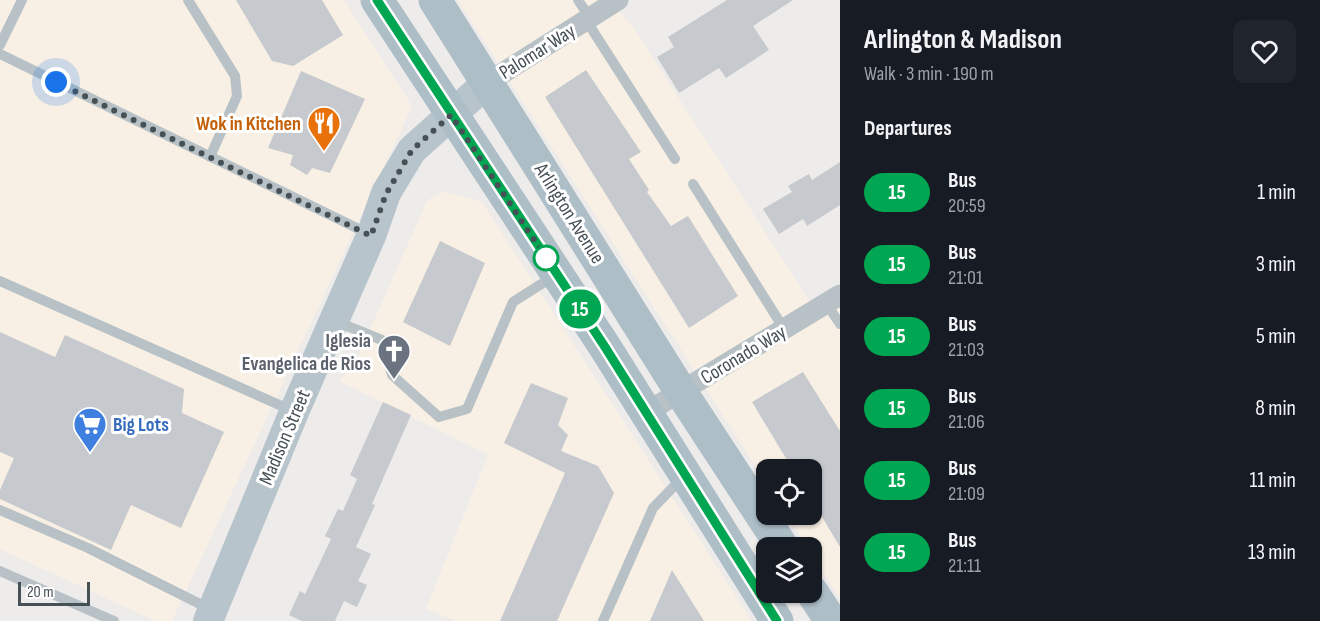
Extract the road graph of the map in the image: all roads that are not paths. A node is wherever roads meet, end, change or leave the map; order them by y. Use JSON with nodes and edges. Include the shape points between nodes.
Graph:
{"nodes":[{"id":1,"x":22,"y":0,"type":"edge"},
{"id":2,"x":188,"y":0,"type":"edge"},
{"id":3,"x":377,"y":0,"type":"edge"},
{"id":4,"x":435,"y":0,"type":"edge"},
{"id":5,"x":578,"y":0,"type":"edge"},
{"id":6,"x":618,"y":0,"type":"edge"},
{"id":7,"x":588,"y":19,"type":"junction"},
{"id":8,"x":0,"y":45,"type":"edge"},
{"id":9,"x":0,"y":54,"type":"edge"},
{"id":10,"x":487,"y":83,"type":"junction"},
{"id":11,"x":451,"y":115,"type":"junction"},
{"id":12,"x":210,"y":157,"type":"junction"},
{"id":13,"x":675,"y":159,"type":"dead end"},
{"id":14,"x":693,"y":184,"type":"dead end"},
{"id":15,"x":371,"y":236,"type":"junction"},
{"id":16,"x":557,"y":274,"type":"junction"},
{"id":17,"x":0,"y":281,"type":"edge"},
{"id":18,"x":833,"y":299,"type":"edge"},
{"id":19,"x":334,"y":320,"type":"junction"},
{"id":20,"x":840,"y":324,"type":"edge"},
{"id":21,"x":784,"y":329,"type":"junction"},
{"id":22,"x":681,"y":392,"type":"junction"},
{"id":23,"x":294,"y":412,"type":"junction"},
{"id":24,"x":647,"y":412,"type":"junction"},
{"id":25,"x":686,"y":474,"type":"junction"},
{"id":26,"x":0,"y":510,"type":"edge"},
{"id":27,"x":776,"y":537,"type":"edge"},
{"id":28,"x":0,"y":571,"type":"edge"},
{"id":29,"x":819,"y":603,"type":"edge"},
{"id":30,"x":210,"y":616,"type":"edge"},
{"id":31,"x":114,"y":621,"type":"edge"},
{"id":32,"x":603,"y":621,"type":"edge"},
{"id":33,"x":777,"y":621,"type":"edge"},
{"id":34,"x":831,"y":621,"type":"edge"}],
"edges":[{"from":1,"to":8,"type":"lane"},
{"from":2,"to":12,"type":"lane","via":[[236,76],[237,96]]},
{"from":3,"to":11,"type":"main road"},
{"from":4,"to":10,"type":"main road","name":"Arlington Avenue"},
{"from":5,"to":7,"type":"lane"},
{"from":6,"to":7,"type":"street","name":"Palomar Way"},
{"from":7,"to":10,"type":"street","name":"Palomar Way"},
{"from":7,"to":13,"type":"lane"},
{"from":9,"to":12,"type":"lane"},
{"from":10,"to":11,"type":"main road","name":"Madison Street"},
{"from":10,"to":22,"type":"main road","name":"Arlington Avenue"},
{"from":11,"to":15,"type":"main road","name":"Madison Street","via":[[412,150],[386,194]]},
{"from":11,"to":16,"type":"main road"},
{"from":12,"to":15,"type":"lane"},
{"from":14,"to":21,"type":"lane"},
{"from":15,"to":19,"type":"main road","name":"Madison Street"},
{"from":16,"to":19,"type":"lane","via":[[513,302],[467,409],[438,417],[393,375],[382,340]]},
{"from":16,"to":24,"type":"main road"},
{"from":17,"to":23,"type":"lane"},
{"from":18,"to":20,"type":"lane"},
{"from":18,"to":21,"type":"street","name":"Coronado Way"},
{"from":19,"to":23,"type":"main road","name":"Madison Street"},
{"from":21,"to":22,"type":"street","name":"Coronado Way"},
{"from":22,"to":24,"type":"street","name":"Coronado Way"},
{"from":22,"to":27,"type":"main road","name":"Arlington Avenue"},
{"from":23,"to":30,"type":"main road","name":"Madison Street"},
{"from":24,"to":25,"type":"main road"},
{"from":25,"to":32,"type":"lane","via":[[653,508]]},
{"from":25,"to":33,"type":"main road"},
{"from":26,"to":30,"type":"lane","via":[[88,549]]},
{"from":28,"to":31,"type":"lane"},
{"from":29,"to":34,"type":"main road"}]}
